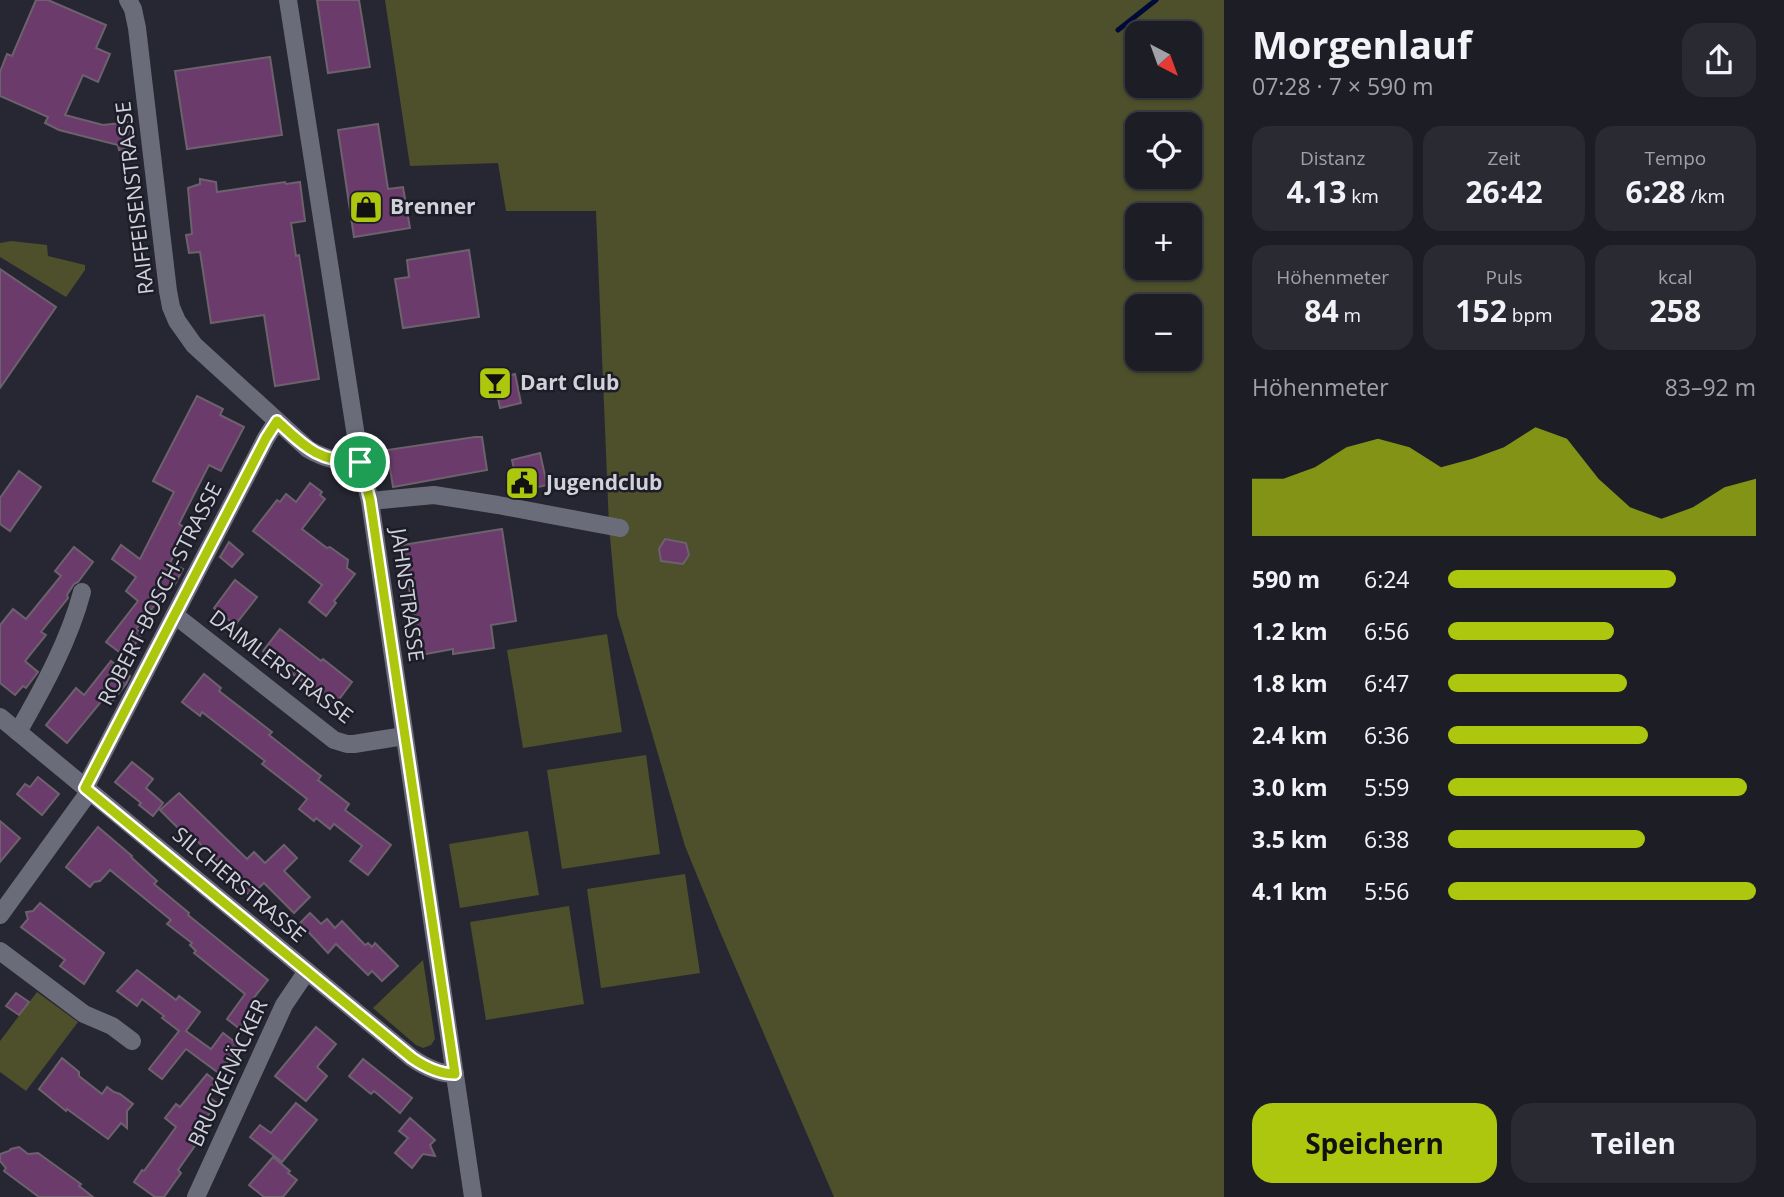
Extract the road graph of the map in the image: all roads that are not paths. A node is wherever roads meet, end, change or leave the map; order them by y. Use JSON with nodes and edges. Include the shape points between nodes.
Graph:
{"nodes":[{"id":1,"x":128,"y":0,"type":"edge"},
{"id":2,"x":288,"y":0,"type":"edge"},
{"id":3,"x":277,"y":421,"type":"junction"},
{"id":4,"x":360,"y":462,"type":"junction"},
{"id":5,"x":370,"y":500,"type":"junction"},
{"id":6,"x":620,"y":528,"type":"dead end"},
{"id":7,"x":82,"y":592,"type":"dead end"},
{"id":8,"x":176,"y":616,"type":"junction"},
{"id":9,"x":0,"y":718,"type":"edge"},
{"id":10,"x":18,"y":732,"type":"junction"},
{"id":11,"x":404,"y":736,"type":"junction"},
{"id":12,"x":87,"y":790,"type":"junction"},
{"id":13,"x":0,"y":915,"type":"edge"},
{"id":14,"x":0,"y":951,"type":"edge"},
{"id":15,"x":307,"y":971,"type":"junction"},
{"id":16,"x":132,"y":1041,"type":"dead end"},
{"id":17,"x":455,"y":1074,"type":"junction"},
{"id":18,"x":196,"y":1197,"type":"edge"},
{"id":19,"x":473,"y":1197,"type":"edge"}],
"edges":[{"from":1,"to":3,"type":"street","name":"RAIFFEISENSTRASSE","via":[[137,28],[171,307],[194,345]]},
{"from":2,"to":4,"type":"street","name":"JAHNSTRASSE"},
{"from":3,"to":4,"type":"street","name":"RAIFFEISENSTRASSE","via":[[319,456]]},
{"from":3,"to":8,"type":"street","name":"ROBERT-BOSCH-STRASSE"},
{"from":4,"to":5,"type":"street","name":"JAHNSTRASSE"},
{"from":5,"to":6,"type":"street","via":[[435,495]]},
{"from":5,"to":11,"type":"street","name":"JAHNSTRASSE"},
{"from":7,"to":10,"type":"street","via":[[55,662]]},
{"from":8,"to":11,"type":"street","name":"DAIMLERSTRASSE","via":[[334,740],[354,744]]},
{"from":8,"to":12,"type":"street","name":"ROBERT-BOSCH-STRASSE"},
{"from":9,"to":10,"type":"street","name":"SILCHERSTRASSE"},
{"from":10,"to":12,"type":"street","name":"SILCHERSTRASSE"},
{"from":11,"to":17,"type":"street","name":"JAHNSTRASSE"},
{"from":12,"to":13,"type":"street","name":"ROBERT-BOSCH-STRASSE"},
{"from":12,"to":15,"type":"street","name":"SILCHERSTRASSE"},
{"from":14,"to":16,"type":"street","via":[[84,1014]]},
{"from":15,"to":17,"type":"street","name":"SILCHERSTRASSE","via":[[420,1064]]},
{"from":15,"to":18,"type":"street","name":"BRUCKENÄCKER","via":[[284,1004]]},
{"from":17,"to":19,"type":"street","name":"JAHNSTRASSE"}]}
